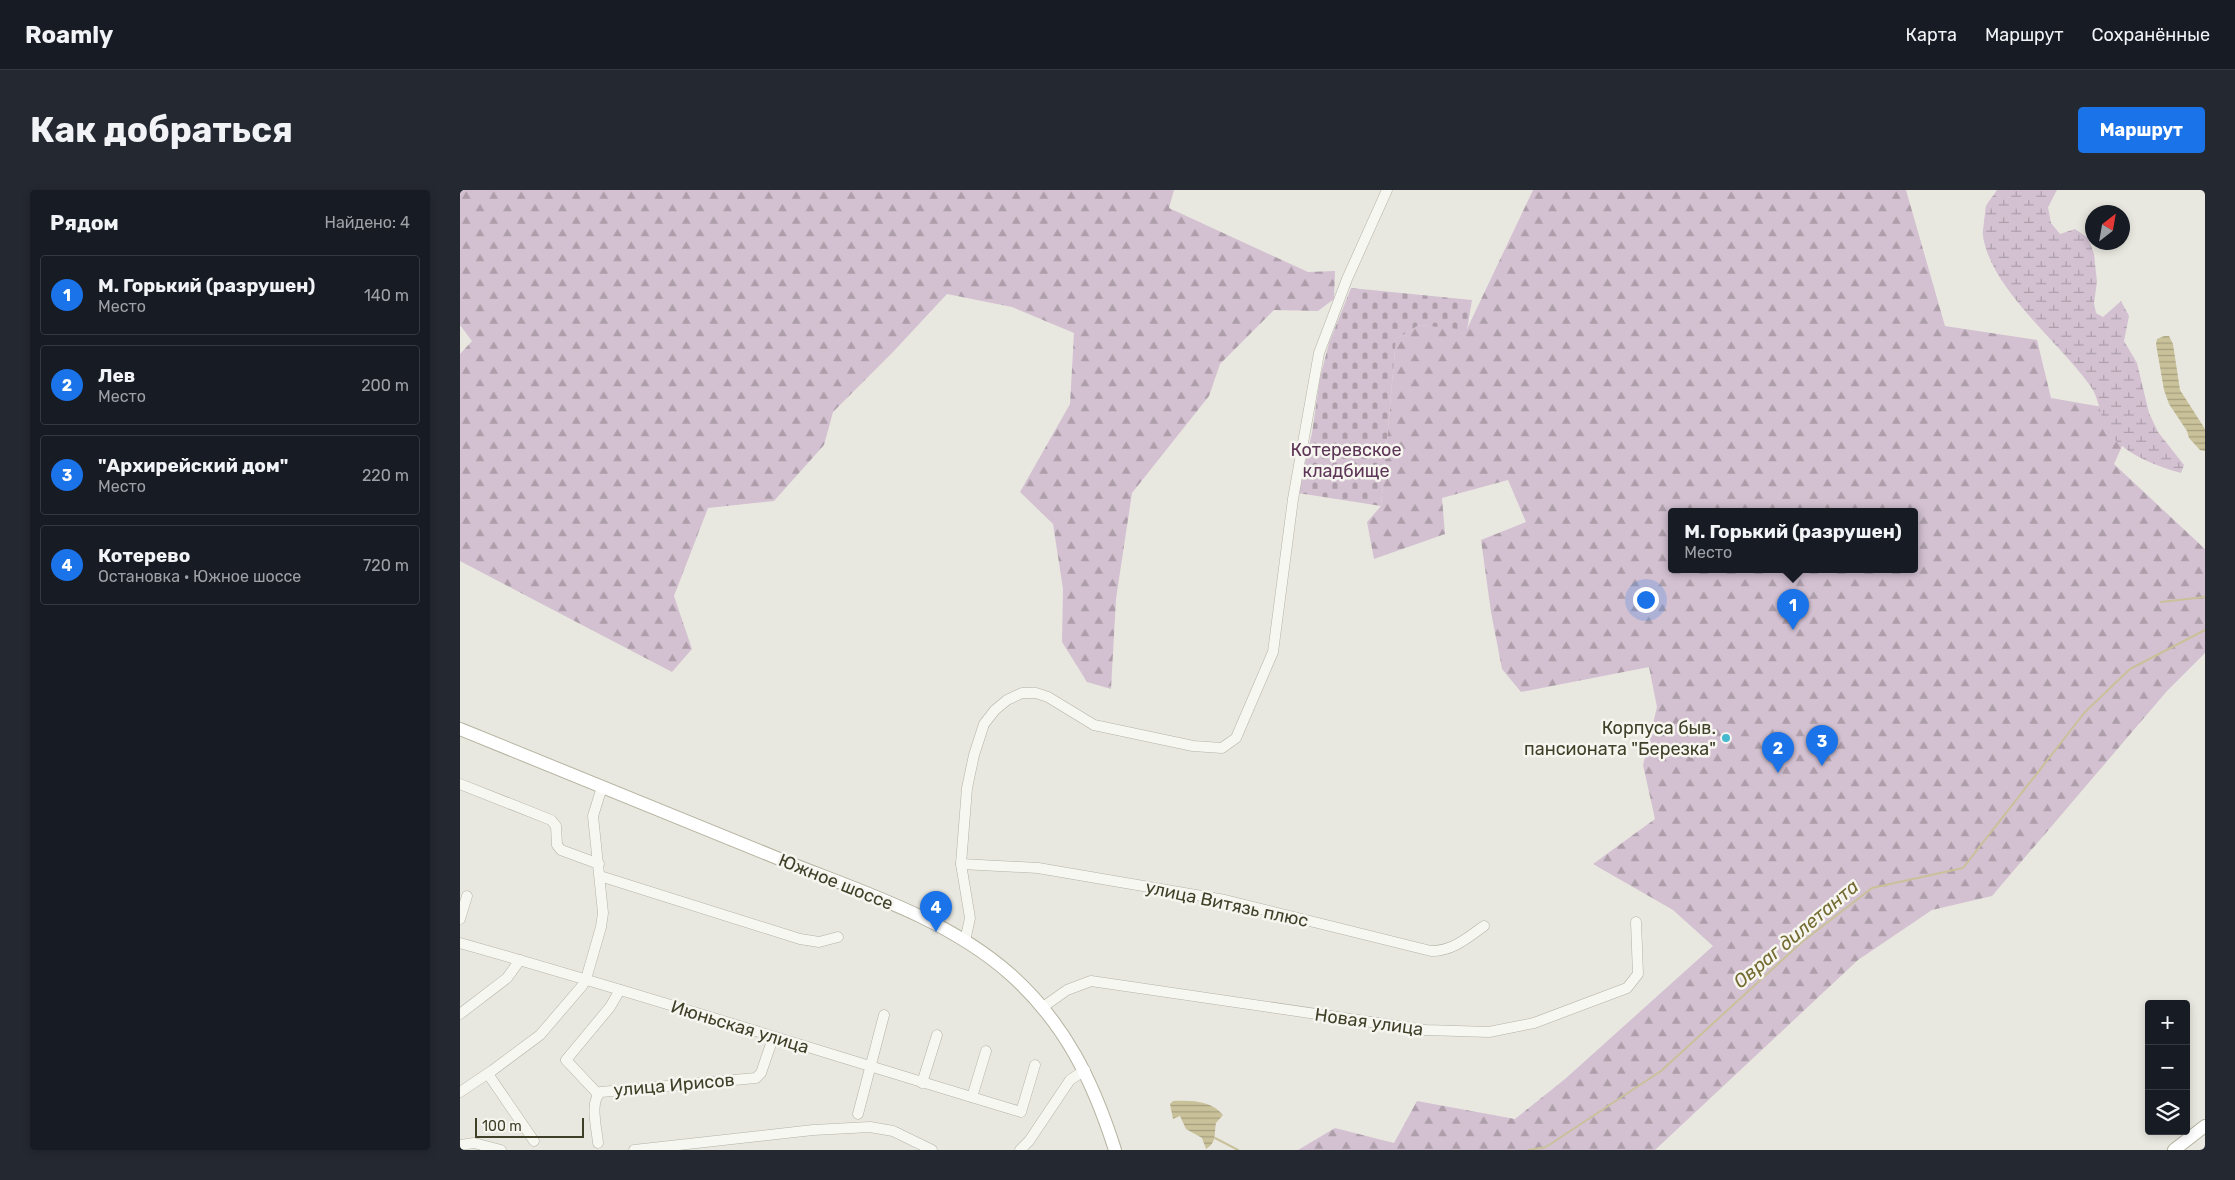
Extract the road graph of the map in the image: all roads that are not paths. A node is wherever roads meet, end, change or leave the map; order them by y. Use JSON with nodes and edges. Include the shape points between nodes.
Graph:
{"nodes":[{"id":1,"x":1388,"y":190,"type":"edge"},
{"id":2,"x":460,"y":729,"type":"edge"},
{"id":3,"x":460,"y":784,"type":"edge"},
{"id":4,"x":602,"y":787,"type":"junction"},
{"id":5,"x":599,"y":864,"type":"junction"},
{"id":6,"x":961,"y":864,"type":"junction"},
{"id":7,"x":600,"y":876,"type":"junction"},
{"id":8,"x":467,"y":896,"type":"dead end"},
{"id":9,"x":460,"y":919,"type":"edge"},
{"id":10,"x":1636,"y":922,"type":"dead end"},
{"id":11,"x":1484,"y":926,"type":"dead end"},
{"id":12,"x":838,"y":937,"type":"dead end"},
{"id":13,"x":965,"y":941,"type":"junction"},
{"id":14,"x":460,"y":943,"type":"edge"},
{"id":15,"x":520,"y":960,"type":"junction"},
{"id":16,"x":586,"y":979,"type":"junction"},
{"id":17,"x":620,"y":990,"type":"junction"},
{"id":18,"x":1043,"y":1008,"type":"junction"},
{"id":19,"x":460,"y":1014,"type":"edge"},
{"id":20,"x":884,"y":1015,"type":"dead end"},
{"id":21,"x":937,"y":1035,"type":"dead end"},
{"id":22,"x":773,"y":1038,"type":"junction"},
{"id":23,"x":986,"y":1051,"type":"dead end"},
{"id":24,"x":1035,"y":1065,"type":"dead end"},
{"id":25,"x":870,"y":1067,"type":"junction"},
{"id":26,"x":1085,"y":1070,"type":"junction"},
{"id":27,"x":488,"y":1074,"type":"junction"},
{"id":28,"x":922,"y":1082,"type":"junction"},
{"id":29,"x":460,"y":1092,"type":"edge"},
{"id":30,"x":598,"y":1094,"type":"junction"},
{"id":31,"x":972,"y":1097,"type":"junction"},
{"id":32,"x":858,"y":1114,"type":"dead end"},
{"id":33,"x":2205,"y":1126,"type":"edge"},
{"id":34,"x":534,"y":1142,"type":"dead end"},
{"id":35,"x":598,"y":1143,"type":"dead end"},
{"id":36,"x":460,"y":1145,"type":"edge"},
{"id":37,"x":501,"y":1150,"type":"edge"},
{"id":38,"x":634,"y":1150,"type":"edge"},
{"id":39,"x":932,"y":1150,"type":"edge"},
{"id":40,"x":1020,"y":1150,"type":"edge"},
{"id":41,"x":1115,"y":1150,"type":"edge"},
{"id":42,"x":2174,"y":1150,"type":"edge"}],
"edges":[{"from":1,"to":6,"type":"street","via":[[1319,353],[1293,500],[1274,652],[1236,738],[1222,748],[1193,746],[1094,725],[1048,696],[1022,693],[995,710],[984,724],[966,797]]},
{"from":2,"to":4,"type":"main road","name":"Южное шоссе"},
{"from":3,"to":5,"type":"street","via":[[551,820],[556,826],[557,845],[561,850]]},
{"from":4,"to":5,"type":"street","via":[[593,816]]},
{"from":4,"to":13,"type":"main road","name":"Южное шоссе","via":[[895,906]]},
{"from":5,"to":7,"type":"street"},
{"from":6,"to":11,"type":"street","name":"улица Витязь плюс","via":[[1038,868],[1225,900],[1431,951],[1453,947]]},
{"from":6,"to":13,"type":"street","via":[[970,918]]},
{"from":7,"to":12,"type":"street","via":[[800,939],[819,942]]},
{"from":7,"to":16,"type":"street","via":[[601,927]]},
{"from":8,"to":9,"type":"street"},
{"from":10,"to":18,"type":"street","name":"Новая улица","via":[[1638,974],[1627,988],[1534,1023],[1489,1032],[1426,1030],[1091,981],[1067,990]]},
{"from":13,"to":18,"type":"main road","name":"Южное шоссе","via":[[1008,972]]},
{"from":14,"to":15,"type":"street","name":"Июньская улица"},
{"from":15,"to":16,"type":"street","name":"Июньская улица"},
{"from":15,"to":19,"type":"street","via":[[507,978]]},
{"from":16,"to":17,"type":"street","name":"Июньская улица"},
{"from":16,"to":27,"type":"street","via":[[540,1035]]},
{"from":17,"to":22,"type":"street","name":"Июньская улица"},
{"from":17,"to":30,"type":"street","via":[[566,1060]]},
{"from":18,"to":26,"type":"main road","name":"Южное шоссе"},
{"from":20,"to":25,"type":"street"},
{"from":21,"to":28,"type":"street"},
{"from":22,"to":25,"type":"street","name":"Июньская улица"},
{"from":22,"to":30,"type":"street","name":"улица Ирисов","via":[[761,1073],[756,1078]]},
{"from":23,"to":31,"type":"street"},
{"from":24,"to":31,"type":"street","name":"Июньская улица","via":[[1020,1112]]},
{"from":25,"to":28,"type":"street","name":"Июньская улица"},
{"from":25,"to":32,"type":"street"},
{"from":26,"to":40,"type":"street","via":[[1070,1080]]},
{"from":26,"to":41,"type":"main road","name":"Южное шоссе"},
{"from":27,"to":29,"type":"street"},
{"from":27,"to":34,"type":"street"},
{"from":28,"to":31,"type":"street","name":"Июньская улица"},
{"from":30,"to":35,"type":"street","name":"улица Ирисов","via":[[595,1103]]},
{"from":33,"to":42,"type":"main road"},
{"from":36,"to":37,"type":"street","via":[[474,1143]]},
{"from":38,"to":39,"type":"street","via":[[813,1130],[870,1127],[893,1131]]}]}
